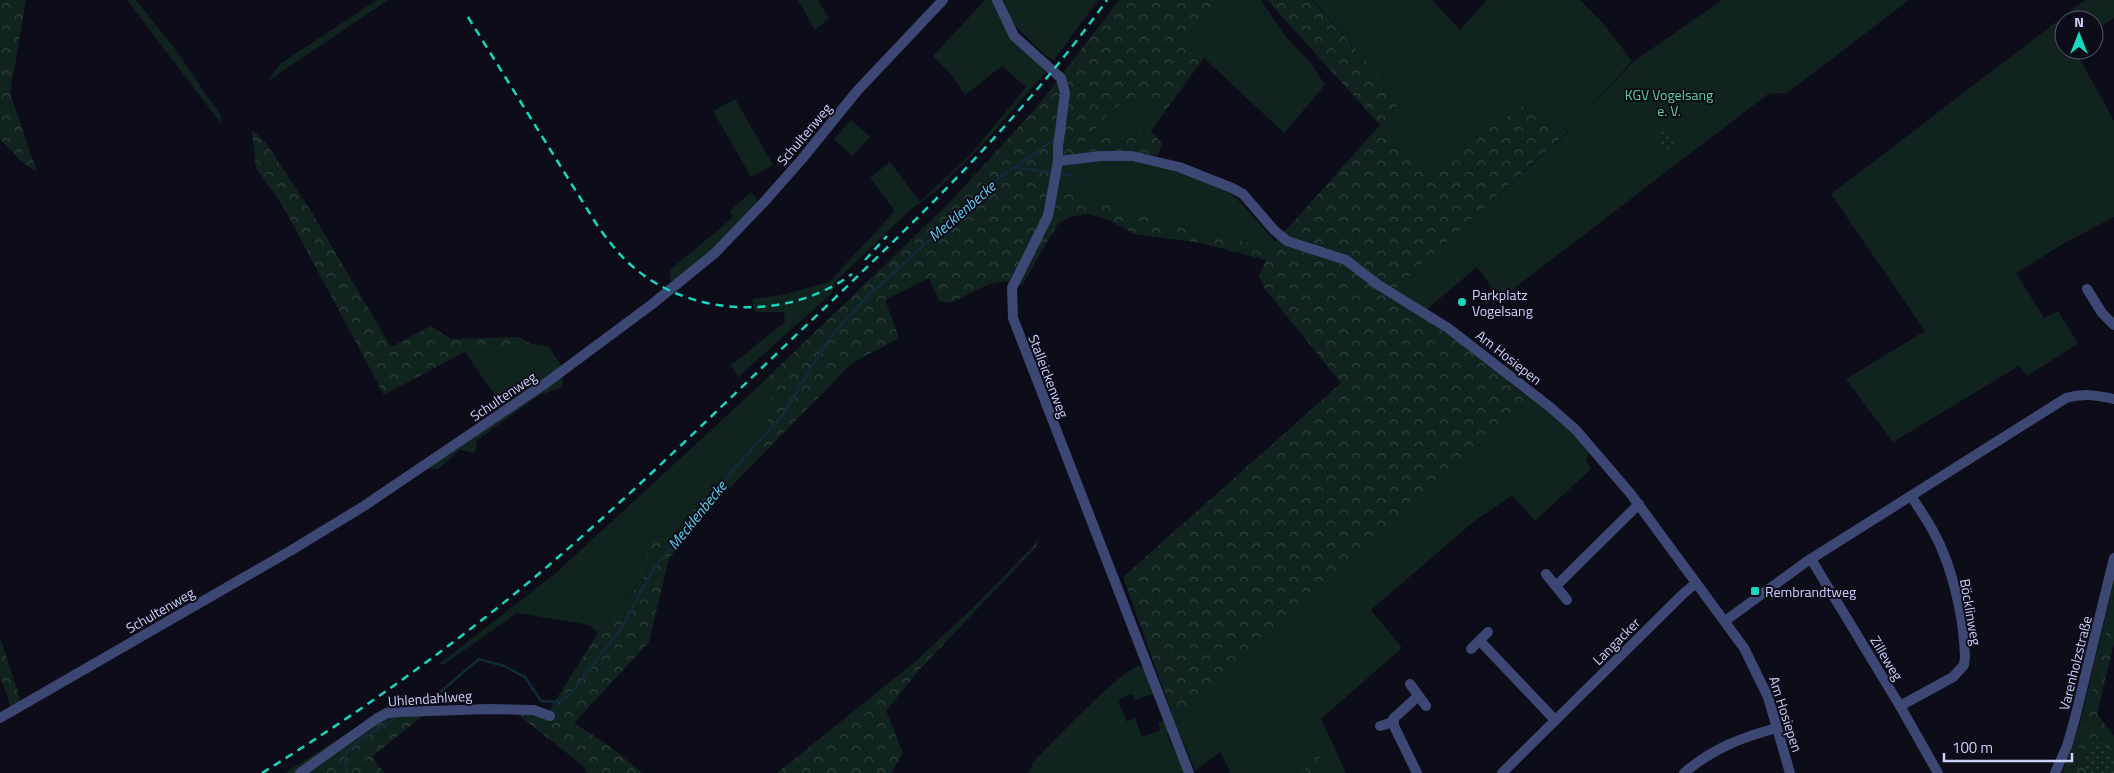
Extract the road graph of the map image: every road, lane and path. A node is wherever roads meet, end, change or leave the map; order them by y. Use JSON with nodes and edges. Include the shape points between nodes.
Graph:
{"nodes":[{"id":1,"x":943,"y":0,"type":"edge"},
{"id":2,"x":997,"y":0,"type":"edge"},
{"id":3,"x":1057,"y":170,"type":"junction"},
{"id":4,"x":2087,"y":289,"type":"dead end"},
{"id":5,"x":2114,"y":325,"type":"edge"},
{"id":6,"x":2114,"y":399,"type":"edge"},
{"id":7,"x":1911,"y":496,"type":"junction"},
{"id":8,"x":1639,"y":504,"type":"junction"},
{"id":9,"x":2114,"y":558,"type":"edge"},
{"id":10,"x":1811,"y":559,"type":"junction"},
{"id":11,"x":1546,"y":574,"type":"dead end"},
{"id":12,"x":1696,"y":582,"type":"junction"},
{"id":13,"x":1556,"y":586,"type":"junction"},
{"id":14,"x":1567,"y":600,"type":"dead end"},
{"id":15,"x":1725,"y":621,"type":"junction"},
{"id":16,"x":1488,"y":632,"type":"dead end"},
{"id":17,"x":1480,"y":641,"type":"junction"},
{"id":18,"x":1471,"y":649,"type":"dead end"},
{"id":19,"x":1410,"y":684,"type":"dead end"},
{"id":20,"x":1418,"y":696,"type":"junction"},
{"id":21,"x":1426,"y":706,"type":"dead end"},
{"id":22,"x":1900,"y":706,"type":"junction"},
{"id":23,"x":550,"y":716,"type":"dead end"},
{"id":24,"x":0,"y":718,"type":"edge"},
{"id":25,"x":1555,"y":720,"type":"junction"},
{"id":26,"x":1394,"y":722,"type":"junction"},
{"id":27,"x":1380,"y":726,"type":"dead end"},
{"id":28,"x":1777,"y":728,"type":"junction"},
{"id":29,"x":300,"y":773,"type":"edge"},
{"id":30,"x":1189,"y":773,"type":"edge"},
{"id":31,"x":1417,"y":773,"type":"edge"},
{"id":32,"x":1502,"y":773,"type":"edge"},
{"id":33,"x":1684,"y":773,"type":"edge"},
{"id":34,"x":1790,"y":773,"type":"edge"},
{"id":35,"x":1938,"y":773,"type":"edge"},
{"id":36,"x":2055,"y":773,"type":"edge"}],
"edges":[{"from":1,"to":24,"type":"street","name":"Schultenweg","via":[[858,91],[765,201],[714,253],[658,300],[546,383],[364,506]]},
{"from":2,"to":3,"type":"street","name":"Stalleickenweg","via":[[1014,36],[1064,82]]},
{"from":3,"to":8,"type":"street","name":"Am Hosiepen","via":[[1102,156],[1132,156],[1179,167],[1243,194],[1287,242],[1346,260],[1377,284],[1448,328],[1496,365],[1576,430]]},
{"from":3,"to":30,"type":"street","name":"Stalleickenweg","via":[[1048,216],[1012,288],[1012,318]]},
{"from":4,"to":5,"type":"street"},
{"from":6,"to":7,"type":"street","via":[[2090,394],[2066,398]]},
{"from":7,"to":10,"type":"street"},
{"from":7,"to":22,"type":"street","name":"Böcklinweg","via":[[1930,526],[1950,571],[1965,657],[1964,665],[1953,677]]},
{"from":8,"to":12,"type":"street","name":"Am Hosiepen"},
{"from":8,"to":13,"type":"street"},
{"from":9,"to":36,"type":"street","name":"Varenholzstraße","via":[[2074,722]]},
{"from":10,"to":15,"type":"street"},
{"from":10,"to":22,"type":"street","name":"Zilleweg"},
{"from":11,"to":13,"type":"street"},
{"from":12,"to":15,"type":"street","name":"Am Hosiepen"},
{"from":12,"to":25,"type":"street","name":"Langacker"},
{"from":13,"to":14,"type":"street"},
{"from":15,"to":28,"type":"street","name":"Am Hosiepen","via":[[1761,679]]},
{"from":16,"to":17,"type":"street"},
{"from":17,"to":18,"type":"street"},
{"from":17,"to":25,"type":"street"},
{"from":19,"to":20,"type":"street"},
{"from":20,"to":21,"type":"street"},
{"from":20,"to":26,"type":"street","via":[[1396,716]]},
{"from":22,"to":35,"type":"street","name":"Zilleweg"},
{"from":23,"to":29,"type":"street","name":"Uhlendahlweg","via":[[534,710],[488,708],[398,712],[376,719]]},
{"from":25,"to":32,"type":"street","name":"Langacker"},
{"from":26,"to":27,"type":"street"},
{"from":26,"to":31,"type":"street"},
{"from":28,"to":33,"type":"street","via":[[1714,750]]},
{"from":28,"to":34,"type":"street","name":"Am Hosiepen"}]}
